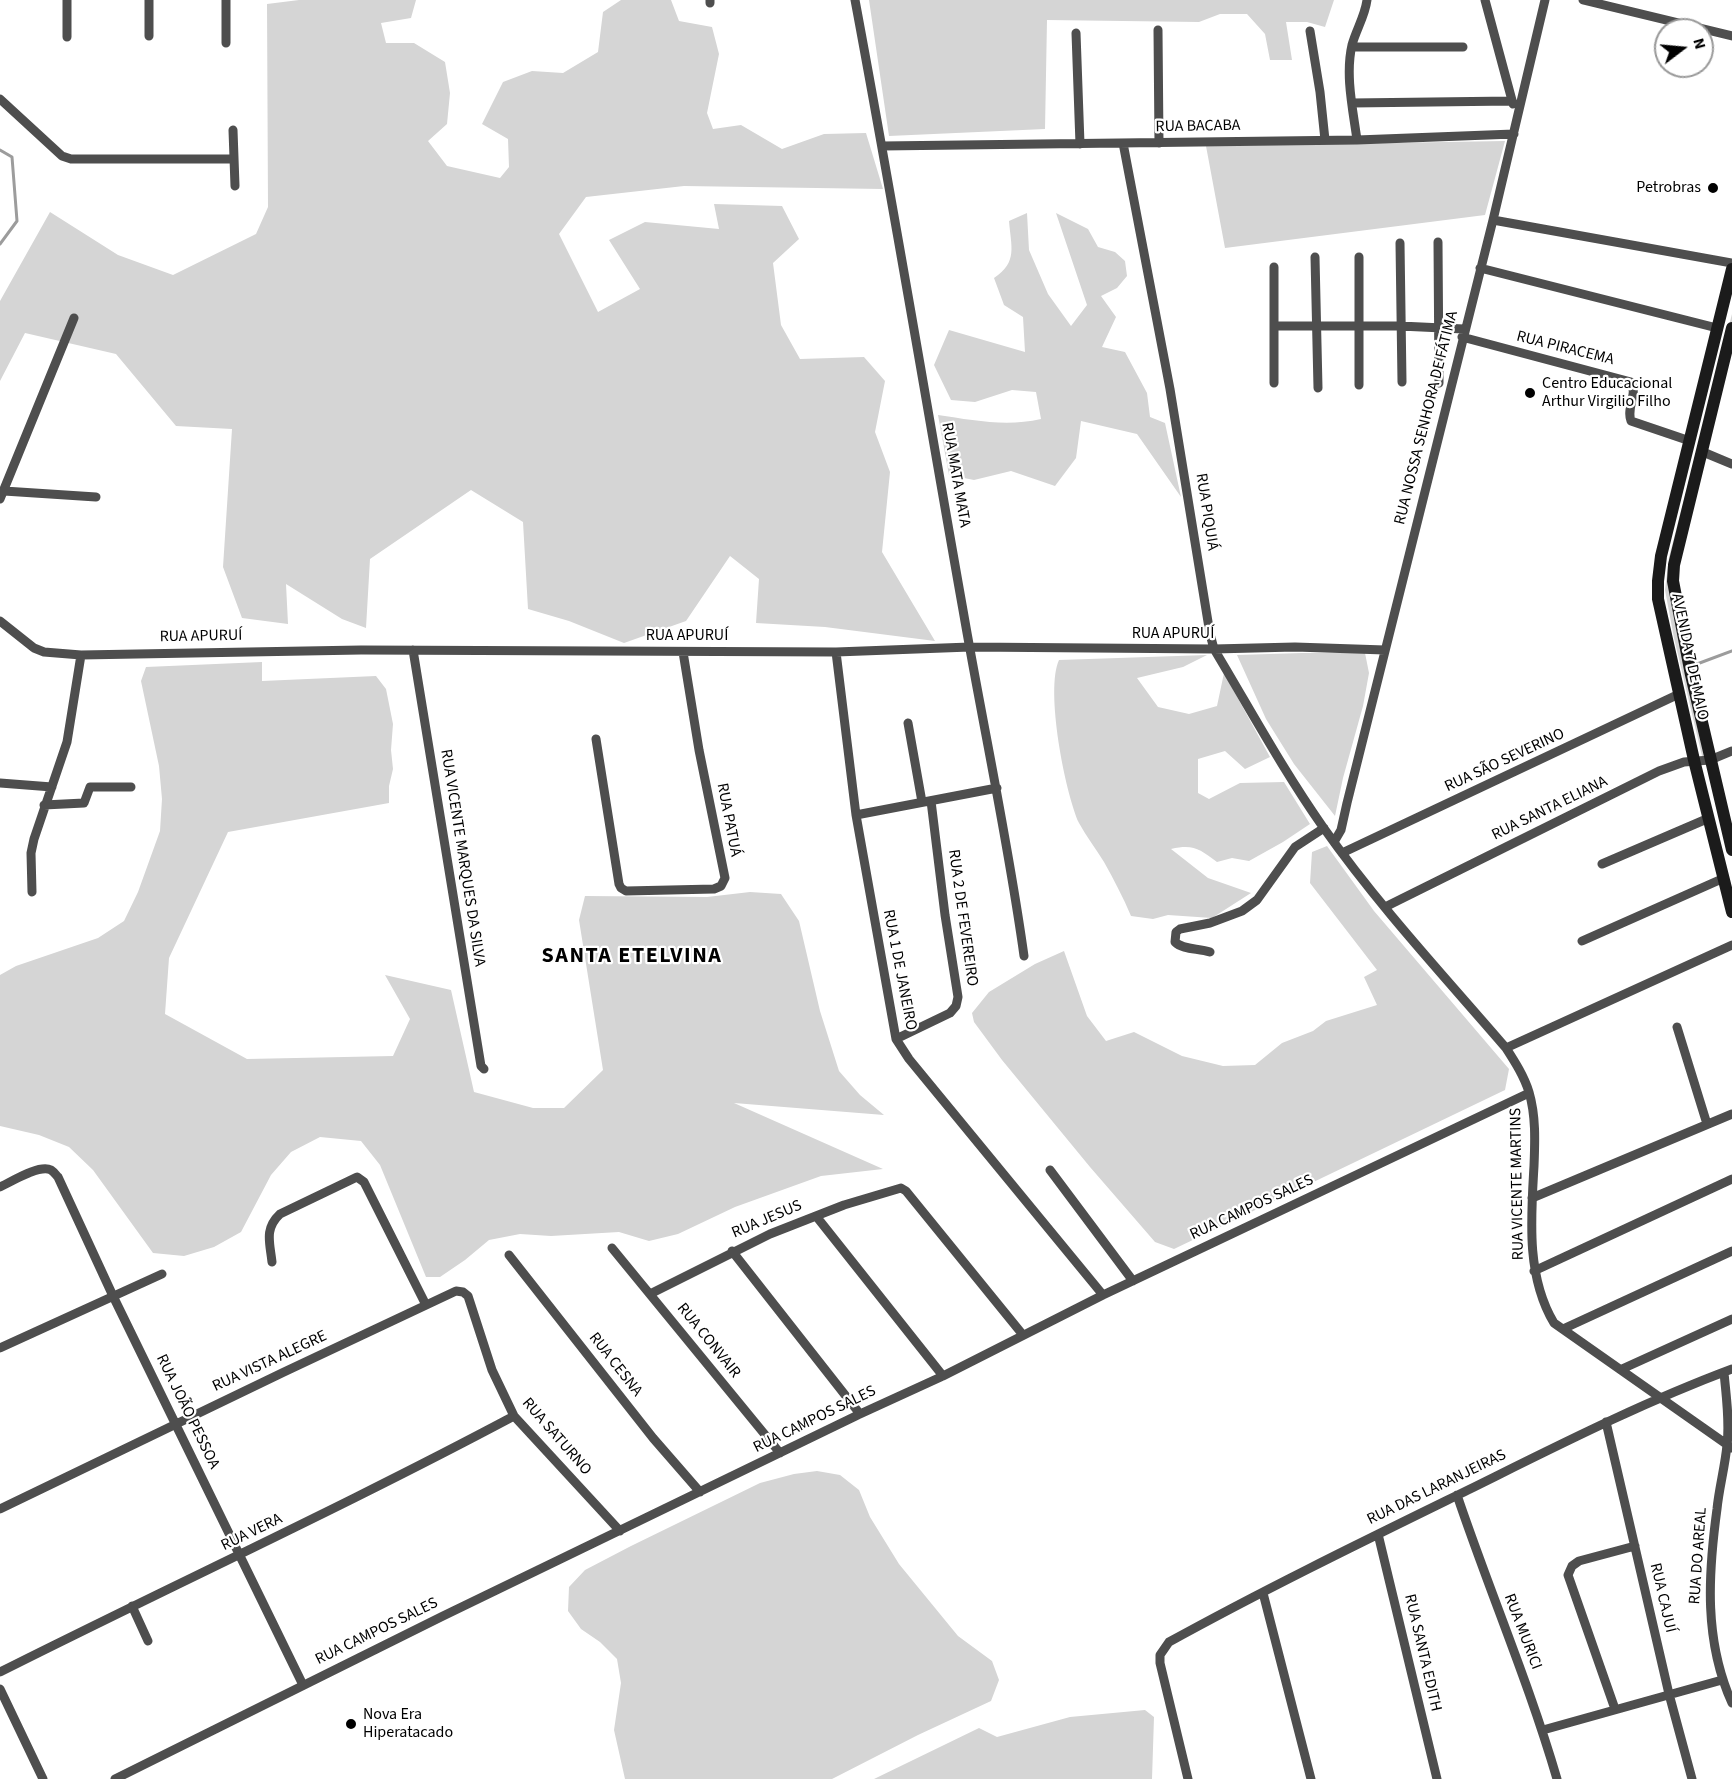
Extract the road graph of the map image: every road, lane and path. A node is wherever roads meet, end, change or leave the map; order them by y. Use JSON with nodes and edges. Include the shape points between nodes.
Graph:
{"nodes":[{"id":1,"x":67,"y":0,"type":"edge"},
{"id":2,"x":149,"y":0,"type":"edge"},
{"id":3,"x":226,"y":0,"type":"edge"},
{"id":4,"x":855,"y":0,"type":"edge"},
{"id":5,"x":1367,"y":0,"type":"edge"},
{"id":6,"x":1485,"y":0,"type":"edge"},
{"id":7,"x":1545,"y":0,"type":"edge"},
{"id":8,"x":1584,"y":0,"type":"edge"},
{"id":9,"x":1158,"y":30,"type":"dead end"},
{"id":10,"x":1310,"y":31,"type":"dead end"},
{"id":11,"x":1076,"y":33,"type":"dead end"},
{"id":12,"x":149,"y":36,"type":"dead end"},
{"id":13,"x":1732,"y":36,"type":"edge"},
{"id":14,"x":67,"y":37,"type":"dead end"},
{"id":15,"x":226,"y":43,"type":"dead end"},
{"id":16,"x":1352,"y":47,"type":"junction"},
{"id":17,"x":1463,"y":47,"type":"dead end"},
{"id":18,"x":0,"y":99,"type":"edge"},
{"id":19,"x":1512,"y":101,"type":"junction"},
{"id":20,"x":1352,"y":103,"type":"junction"},
{"id":21,"x":1518,"y":118,"type":"junction"},
{"id":22,"x":233,"y":129,"type":"dead end"},
{"id":23,"x":1514,"y":134,"type":"junction"},
{"id":24,"x":1325,"y":140,"type":"junction"},
{"id":25,"x":1358,"y":140,"type":"junction"},
{"id":26,"x":1123,"y":143,"type":"junction"},
{"id":27,"x":1159,"y":143,"type":"junction"},
{"id":28,"x":1080,"y":144,"type":"junction"},
{"id":29,"x":882,"y":146,"type":"junction"},
{"id":30,"x":234,"y":159,"type":"junction"},
{"id":31,"x":235,"y":186,"type":"dead end"},
{"id":32,"x":1493,"y":220,"type":"junction"},
{"id":33,"x":1438,"y":242,"type":"dead end"},
{"id":34,"x":1400,"y":243,"type":"dead end"},
{"id":35,"x":1315,"y":257,"type":"dead end"},
{"id":36,"x":1359,"y":257,"type":"dead end"},
{"id":37,"x":1732,"y":263,"type":"edge"},
{"id":38,"x":1274,"y":267,"type":"dead end"},
{"id":39,"x":1480,"y":268,"type":"junction"},
{"id":40,"x":1732,"y":270,"type":"edge"},
{"id":41,"x":74,"y":318,"type":"dead end"},
{"id":42,"x":1275,"y":326,"type":"junction"},
{"id":43,"x":1317,"y":326,"type":"junction"},
{"id":44,"x":1358,"y":326,"type":"junction"},
{"id":45,"x":1400,"y":326,"type":"junction"},
{"id":46,"x":1439,"y":327,"type":"junction"},
{"id":47,"x":1717,"y":328,"type":"junction"},
{"id":48,"x":1732,"y":328,"type":"edge"},
{"id":49,"x":1463,"y":333,"type":"junction"},
{"id":50,"x":1402,"y":382,"type":"dead end"},
{"id":51,"x":1274,"y":383,"type":"dead end"},
{"id":52,"x":1439,"y":383,"type":"dead end"},
{"id":53,"x":1359,"y":385,"type":"dead end"},
{"id":54,"x":1318,"y":388,"type":"dead end"},
{"id":55,"x":1690,"y":441,"type":"junction"},
{"id":56,"x":1703,"y":452,"type":"junction"},
{"id":57,"x":1732,"y":464,"type":"edge"},
{"id":58,"x":2,"y":495,"type":"edge"},
{"id":59,"x":96,"y":497,"type":"dead end"},
{"id":60,"x":0,"y":621,"type":"edge"},
{"id":61,"x":970,"y":647,"type":"junction"},
{"id":62,"x":1214,"y":649,"type":"junction"},
{"id":63,"x":412,"y":650,"type":"junction"},
{"id":64,"x":1385,"y":650,"type":"junction"},
{"id":65,"x":683,"y":652,"type":"junction"},
{"id":66,"x":836,"y":652,"type":"junction"},
{"id":67,"x":81,"y":655,"type":"junction"},
{"id":68,"x":1679,"y":694,"type":"junction"},
{"id":69,"x":908,"y":723,"type":"dead end"},
{"id":70,"x":596,"y":739,"type":"dead end"},
{"id":71,"x":1732,"y":751,"type":"edge"},
{"id":72,"x":1694,"y":760,"type":"junction"},
{"id":73,"x":1710,"y":760,"type":"junction"},
{"id":74,"x":0,"y":783,"type":"edge"},
{"id":75,"x":52,"y":787,"type":"junction"},
{"id":76,"x":131,"y":787,"type":"dead end"},
{"id":77,"x":997,"y":788,"type":"junction"},
{"id":78,"x":927,"y":802,"type":"junction"},
{"id":79,"x":44,"y":805,"type":"junction"},
{"id":80,"x":856,"y":815,"type":"junction"},
{"id":81,"x":1709,"y":818,"type":"junction"},
{"id":82,"x":1324,"y":828,"type":"junction"},
{"id":83,"x":1334,"y":843,"type":"junction"},
{"id":84,"x":1732,"y":850,"type":"edge"},
{"id":85,"x":1342,"y":853,"type":"junction"},
{"id":86,"x":1602,"y":864,"type":"dead end"},
{"id":87,"x":1724,"y":878,"type":"junction"},
{"id":88,"x":32,"y":892,"type":"dead end"},
{"id":89,"x":1385,"y":907,"type":"junction"},
{"id":90,"x":1732,"y":912,"type":"edge"},
{"id":91,"x":1582,"y":941,"type":"dead end"},
{"id":92,"x":1732,"y":945,"type":"edge"},
{"id":93,"x":1210,"y":952,"type":"dead end"},
{"id":94,"x":1024,"y":956,"type":"dead end"},
{"id":95,"x":1677,"y":1027,"type":"dead end"},
{"id":96,"x":896,"y":1039,"type":"junction"},
{"id":97,"x":1506,"y":1048,"type":"junction"},
{"id":98,"x":484,"y":1069,"type":"dead end"},
{"id":99,"x":1529,"y":1093,"type":"junction"},
{"id":100,"x":1732,"y":1114,"type":"edge"},
{"id":101,"x":1707,"y":1124,"type":"junction"},
{"id":102,"x":1050,"y":1170,"type":"dead end"},
{"id":103,"x":1732,"y":1179,"type":"edge"},
{"id":104,"x":0,"y":1187,"type":"edge"},
{"id":105,"x":1532,"y":1198,"type":"junction"},
{"id":106,"x":816,"y":1216,"type":"junction"},
{"id":107,"x":612,"y":1248,"type":"dead end"},
{"id":108,"x":732,"y":1251,"type":"junction"},
{"id":109,"x":1732,"y":1251,"type":"edge"},
{"id":110,"x":509,"y":1256,"type":"dead end"},
{"id":111,"x":272,"y":1262,"type":"dead end"},
{"id":112,"x":1534,"y":1271,"type":"junction"},
{"id":113,"x":162,"y":1274,"type":"dead end"},
{"id":114,"x":1133,"y":1281,"type":"junction"},
{"id":115,"x":456,"y":1291,"type":"joint"},
{"id":116,"x":650,"y":1294,"type":"junction"},
{"id":117,"x":113,"y":1296,"type":"junction"},
{"id":118,"x":1103,"y":1296,"type":"junction"},
{"id":119,"x":426,"y":1305,"type":"junction"},
{"id":120,"x":1732,"y":1319,"type":"edge"},
{"id":121,"x":1563,"y":1329,"type":"junction"},
{"id":122,"x":1023,"y":1335,"type":"junction"},
{"id":123,"x":0,"y":1348,"type":"edge"},
{"id":124,"x":1622,"y":1370,"type":"junction"},
{"id":125,"x":1728,"y":1370,"type":"edge"},
{"id":126,"x":943,"y":1376,"type":"junction"},
{"id":127,"x":1661,"y":1397,"type":"junction"},
{"id":128,"x":860,"y":1414,"type":"junction"},
{"id":129,"x":514,"y":1416,"type":"junction"},
{"id":130,"x":1606,"y":1422,"type":"junction"},
{"id":131,"x":176,"y":1424,"type":"junction"},
{"id":132,"x":1730,"y":1447,"type":"edge"},
{"id":133,"x":780,"y":1453,"type":"junction"},
{"id":134,"x":700,"y":1492,"type":"junction"},
{"id":135,"x":1457,"y":1495,"type":"junction"},
{"id":136,"x":0,"y":1509,"type":"edge"},
{"id":137,"x":620,"y":1531,"type":"junction"},
{"id":138,"x":1378,"y":1534,"type":"junction"},
{"id":139,"x":1635,"y":1546,"type":"junction"},
{"id":140,"x":240,"y":1556,"type":"junction"},
{"id":141,"x":1263,"y":1593,"type":"junction"},
{"id":142,"x":132,"y":1606,"type":"junction"},
{"id":143,"x":148,"y":1641,"type":"dead end"},
{"id":144,"x":0,"y":1672,"type":"edge"},
{"id":145,"x":1722,"y":1680,"type":"junction"},
{"id":146,"x":303,"y":1685,"type":"junction"},
{"id":147,"x":0,"y":1689,"type":"edge"},
{"id":148,"x":1669,"y":1694,"type":"junction"},
{"id":149,"x":1732,"y":1703,"type":"edge"},
{"id":150,"x":1615,"y":1709,"type":"junction"},
{"id":151,"x":1543,"y":1730,"type":"junction"},
{"id":152,"x":43,"y":1779,"type":"edge"},
{"id":153,"x":115,"y":1779,"type":"edge"},
{"id":154,"x":1188,"y":1779,"type":"edge"},
{"id":155,"x":1311,"y":1779,"type":"edge"},
{"id":156,"x":1437,"y":1779,"type":"edge"},
{"id":157,"x":1557,"y":1779,"type":"edge"},
{"id":158,"x":1692,"y":1779,"type":"edge"}],
"edges":[{"from":1,"to":14,"type":"street"},
{"from":2,"to":12,"type":"street"},
{"from":3,"to":15,"type":"street"},
{"from":4,"to":29,"type":"street","name":"RUA MATA MATA"},
{"from":5,"to":16,"type":"street"},
{"from":6,"to":19,"type":"street"},
{"from":7,"to":21,"type":"street","name":"RUA NOSSA SENHORA DE FÁTIMA"},
{"from":8,"to":13,"type":"street"},
{"from":9,"to":27,"type":"street"},
{"from":10,"to":24,"type":"street"},
{"from":11,"to":28,"type":"street"},
{"from":16,"to":17,"type":"street"},
{"from":16,"to":20,"type":"street"},
{"from":18,"to":30,"type":"street","via":[[62,156],[71,159]]},
{"from":19,"to":20,"type":"street"},
{"from":19,"to":21,"type":"street"},
{"from":20,"to":25,"type":"street"},
{"from":21,"to":23,"type":"street","name":"RUA NOSSA SENHORA DE FÁTIMA"},
{"from":22,"to":30,"type":"street"},
{"from":23,"to":25,"type":"street","name":"RUA BACABA"},
{"from":23,"to":32,"type":"street","name":"RUA NOSSA SENHORA DE FÁTIMA"},
{"from":24,"to":25,"type":"street","name":"RUA BACABA"},
{"from":24,"to":27,"type":"street","name":"RUA BACABA"},
{"from":26,"to":27,"type":"street","name":"RUA BACABA"},
{"from":26,"to":28,"type":"street","name":"RUA BACABA"},
{"from":26,"to":62,"type":"street","name":"RUA PIQUIÁ"},
{"from":28,"to":29,"type":"street","name":"RUA BACABA"},
{"from":29,"to":61,"type":"street","name":"RUA MATA MATA"},
{"from":30,"to":31,"type":"street"},
{"from":32,"to":37,"type":"street"},
{"from":32,"to":39,"type":"street","name":"RUA NOSSA SENHORA DE FÁTIMA"},
{"from":33,"to":46,"type":"street"},
{"from":34,"to":45,"type":"street"},
{"from":35,"to":43,"type":"street"},
{"from":36,"to":44,"type":"street"},
{"from":38,"to":42,"type":"street"},
{"from":39,"to":47,"type":"street"},
{"from":39,"to":49,"type":"street","name":"RUA NOSSA SENHORA DE FÁTIMA"},
{"from":40,"to":47,"type":"main road","name":"AVENIDA 7 DE MAIO"},
{"from":41,"to":58,"type":"street"},
{"from":42,"to":43,"type":"street"},
{"from":42,"to":51,"type":"street"},
{"from":43,"to":44,"type":"street"},
{"from":43,"to":54,"type":"street"},
{"from":44,"to":45,"type":"street"},
{"from":44,"to":53,"type":"street"},
{"from":45,"to":46,"type":"street"},
{"from":45,"to":50,"type":"street"},
{"from":46,"to":49,"type":"street"},
{"from":46,"to":52,"type":"street"},
{"from":47,"to":55,"type":"main road","name":"AVENIDA 7 DE MAIO"},
{"from":48,"to":56,"type":"main road","name":"AVENIDA 7 DE MAIO"},
{"from":49,"to":55,"type":"street","name":"RUA PIRACEMA","via":[[1631,382],[1631,421]]},
{"from":49,"to":64,"type":"street","name":"RUA NOSSA SENHORA DE FÁTIMA"},
{"from":55,"to":68,"type":"main road","name":"AVENIDA 7 DE MAIO","via":[[1658,581],[1658,599]]},
{"from":56,"to":57,"type":"street"},
{"from":56,"to":73,"type":"main road","name":"AVENIDA 7 DE MAIO","via":[[1673,581]]},
{"from":58,"to":59,"type":"street"},
{"from":60,"to":67,"type":"street","name":"RUA APURUÍ","via":[[34,648]]},
{"from":61,"to":62,"type":"street","name":"RUA APURUÍ"},
{"from":61,"to":66,"type":"street","name":"RUA APURUÍ"},
{"from":61,"to":77,"type":"street","name":"RUA MATA MATA"},
{"from":62,"to":64,"type":"street","name":"RUA APURUÍ"},
{"from":62,"to":82,"type":"street","name":"RUA PIQUIÁ","via":[[1289,778]]},
{"from":63,"to":65,"type":"street","name":"RUA APURUÍ"},
{"from":63,"to":67,"type":"street","name":"RUA APURUÍ"},
{"from":63,"to":98,"type":"street","name":"RUA VICENTE MARQUES DA SILVA"},
{"from":64,"to":83,"type":"street","name":"RUA NOSSA SENHORA DE FÁTIMA","via":[[1341,830]]},
{"from":65,"to":66,"type":"street","name":"RUA APURUÍ"},
{"from":65,"to":70,"type":"street","name":"RUA PATUÁ","via":[[724,878],[721,886],[626,891],[621,888]]},
{"from":66,"to":80,"type":"street","name":"RUA 1 DE JANEIRO"},
{"from":67,"to":75,"type":"street","via":[[67,742]]},
{"from":68,"to":72,"type":"main road","name":"AVENIDA 7 DE MAIO"},
{"from":68,"to":85,"type":"street","name":"RUA SÃO SEVERINO"},
{"from":69,"to":78,"type":"street","name":"RUA 2 DE FEVEREIRO"},
{"from":71,"to":73,"type":"street","name":"RUA SANTA ELIANA"},
{"from":72,"to":73,"type":"street","name":"RUA SANTA ELIANA"},
{"from":72,"to":81,"type":"main road","name":"AVENIDA 7 DE MAIO"},
{"from":72,"to":89,"type":"street","name":"RUA SANTA ELIANA","via":[[1659,771]]},
{"from":73,"to":84,"type":"main road","name":"AVENIDA 7 DE MAIO"},
{"from":74,"to":75,"type":"street"},
{"from":75,"to":79,"type":"street"},
{"from":76,"to":79,"type":"street","via":[[90,787],[84,804]]},
{"from":77,"to":78,"type":"street"},
{"from":77,"to":94,"type":"street","name":"RUA MATA MATA"},
{"from":78,"to":80,"type":"street"},
{"from":78,"to":96,"type":"street","name":"RUA 2 DE FEVEREIRO","via":[[958,997],[950,1013]]},
{"from":79,"to":88,"type":"street","via":[[31,853]]},
{"from":80,"to":96,"type":"street","name":"RUA 1 DE JANEIRO"},
{"from":81,"to":86,"type":"street"},
{"from":81,"to":87,"type":"main road","name":"AVENIDA 7 DE MAIO"},
{"from":82,"to":83,"type":"street","name":"RUA PIQUIÁ"},
{"from":82,"to":93,"type":"street","via":[[1295,847],[1257,900],[1225,918],[1176,932],[1175,942],[1179,946]]},
{"from":83,"to":85,"type":"street","name":"RUA PIQUIÁ"},
{"from":85,"to":89,"type":"street","name":"RUA VICENTE MARTINS"},
{"from":87,"to":90,"type":"main road","name":"AVENIDA 7 DE MAIO"},
{"from":87,"to":91,"type":"street"},
{"from":89,"to":97,"type":"street","name":"RUA VICENTE MARTINS"},
{"from":92,"to":97,"type":"street"},
{"from":95,"to":101,"type":"street"},
{"from":96,"to":118,"type":"street","name":"RUA 1 DE JANEIRO"},
{"from":97,"to":99,"type":"street","name":"RUA VICENTE MARTINS"},
{"from":99,"to":105,"type":"street","name":"RUA VICENTE MARTINS","via":[[1534,1114]]},
{"from":99,"to":114,"type":"street","name":"RUA CAMPOS SALES"},
{"from":100,"to":101,"type":"street"},
{"from":101,"to":105,"type":"street"},
{"from":102,"to":114,"type":"street"},
{"from":103,"to":112,"type":"street"},
{"from":104,"to":117,"type":"street","name":"RUA JOÃO PESSOA","via":[[33,1171],[50,1170],[58,1177]]},
{"from":105,"to":112,"type":"street","name":"RUA VICENTE MARTINS"},
{"from":106,"to":108,"type":"street","name":"RUA JESUS"},
{"from":106,"to":122,"type":"street","name":"RUA JESUS","via":[[901,1188]]},
{"from":106,"to":126,"type":"street"},
{"from":107,"to":116,"type":"street","name":"RUA CONVAIR"},
{"from":108,"to":116,"type":"street","name":"RUA JESUS"},
{"from":108,"to":128,"type":"street"},
{"from":109,"to":121,"type":"street"},
{"from":110,"to":134,"type":"street","name":"RUA CESNA"},
{"from":111,"to":119,"type":"street","via":[[272,1221],[357,1178],[364,1182]]},
{"from":112,"to":121,"type":"street","name":"RUA VICENTE MARTINS","via":[[1547,1310],[1554,1323]]},
{"from":113,"to":117,"type":"street"},
{"from":114,"to":118,"type":"street","name":"RUA CAMPOS SALES"},
{"from":115,"to":119,"type":"street","name":"RUA VISTA ALEGRE"},
{"from":115,"to":129,"type":"street","name":"RUA SATURNO","via":[[468,1296],[492,1370]]},
{"from":116,"to":133,"type":"street","name":"RUA CONVAIR"},
{"from":117,"to":123,"type":"street"},
{"from":117,"to":131,"type":"street","name":"RUA JOÃO PESSOA"},
{"from":118,"to":122,"type":"street","name":"RUA CAMPOS SALES"},
{"from":119,"to":131,"type":"street","name":"RUA VISTA ALEGRE"},
{"from":120,"to":124,"type":"street"},
{"from":121,"to":124,"type":"street","name":"RUA VICENTE MARTINS"},
{"from":122,"to":126,"type":"street","name":"RUA CAMPOS SALES"},
{"from":124,"to":127,"type":"street","name":"RUA VICENTE MARTINS"},
{"from":125,"to":127,"type":"street","name":"RUA DAS LARANJEIRAS"},
{"from":125,"to":132,"type":"street","name":"RUA DO AREAL"},
{"from":126,"to":128,"type":"street","name":"RUA CAMPOS SALES"},
{"from":127,"to":130,"type":"street","name":"RUA DAS LARANJEIRAS"},
{"from":127,"to":132,"type":"street","name":"RUA VICENTE MARTINS"},
{"from":128,"to":133,"type":"street","name":"RUA CAMPOS SALES"},
{"from":129,"to":137,"type":"street","name":"RUA SATURNO"},
{"from":129,"to":140,"type":"street","name":"RUA VERA"},
{"from":130,"to":135,"type":"street","name":"RUA DAS LARANJEIRAS"},
{"from":130,"to":139,"type":"street","name":"RUA CAJUÍ"},
{"from":131,"to":136,"type":"street","name":"RUA VISTA ALEGRE"},
{"from":131,"to":140,"type":"street","name":"RUA JOÃO PESSOA"},
{"from":132,"to":145,"type":"street","name":"RUA DO AREAL","via":[[1716,1510],[1709,1594],[1712,1637]]},
{"from":133,"to":134,"type":"street","name":"RUA CAMPOS SALES"},
{"from":134,"to":137,"type":"street","name":"RUA CAMPOS SALES"},
{"from":135,"to":138,"type":"street","name":"RUA DAS LARANJEIRAS"},
{"from":135,"to":151,"type":"street","name":"RUA MURICI"},
{"from":137,"to":146,"type":"street","name":"RUA CAMPOS SALES"},
{"from":138,"to":141,"type":"street","name":"RUA DAS LARANJEIRAS"},
{"from":138,"to":156,"type":"street","name":"RUA SANTA EDITH"},
{"from":139,"to":148,"type":"street","name":"RUA CAJUÍ"},
{"from":139,"to":150,"type":"street","via":[[1579,1561],[1568,1575]]},
{"from":140,"to":142,"type":"street","name":"RUA VERA"},
{"from":140,"to":146,"type":"street","name":"RUA JOÃO PESSOA"},
{"from":141,"to":154,"type":"street","name":"RUA DAS LARANJEIRAS","via":[[1169,1642],[1160,1655]]},
{"from":141,"to":155,"type":"street"},
{"from":142,"to":143,"type":"street"},
{"from":142,"to":144,"type":"street","name":"RUA VERA"},
{"from":145,"to":148,"type":"street"},
{"from":145,"to":149,"type":"street","name":"RUA DO AREAL"},
{"from":146,"to":153,"type":"street","name":"RUA CAMPOS SALES"},
{"from":147,"to":152,"type":"street"},
{"from":148,"to":150,"type":"street"},
{"from":148,"to":158,"type":"street","name":"RUA CAJUÍ"},
{"from":150,"to":151,"type":"street"},
{"from":151,"to":157,"type":"street","name":"RUA MURICI"}]}
